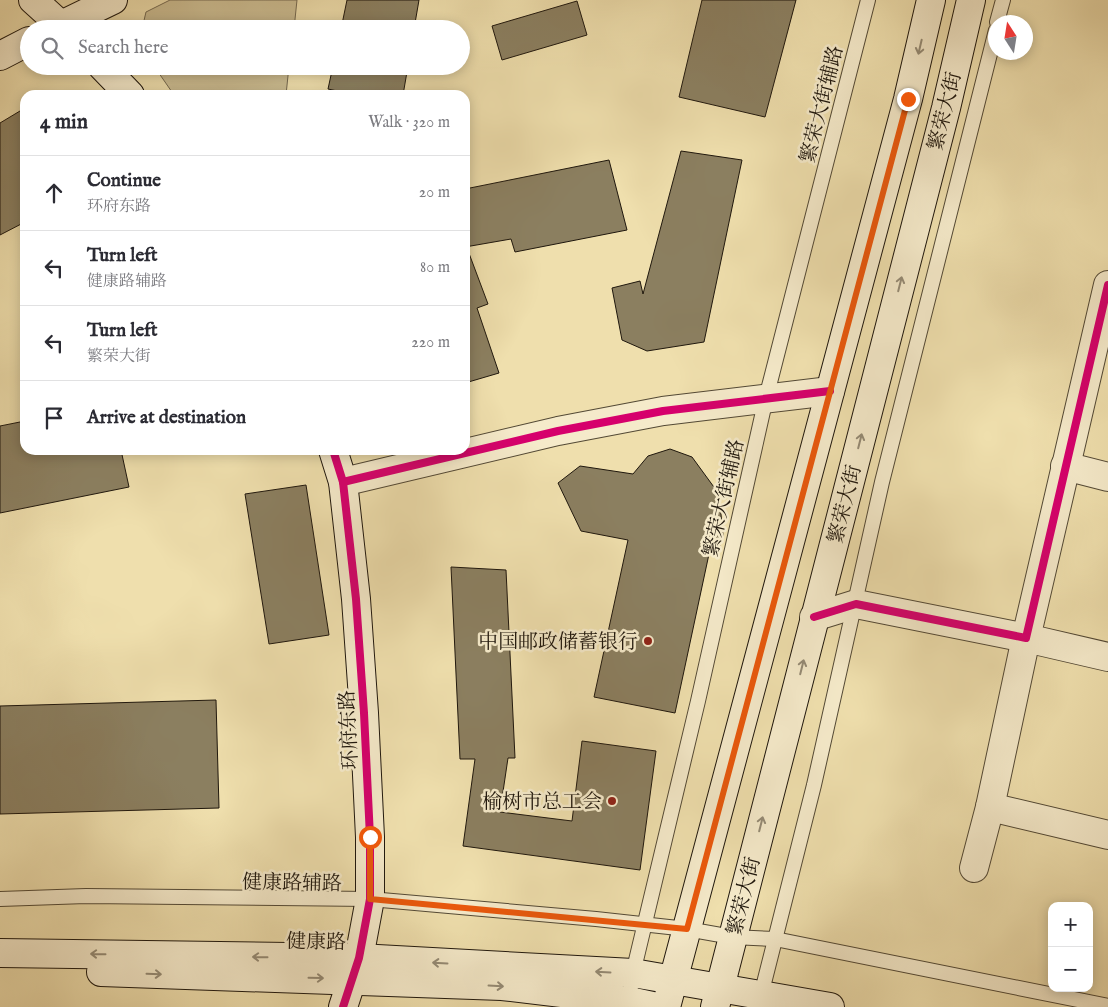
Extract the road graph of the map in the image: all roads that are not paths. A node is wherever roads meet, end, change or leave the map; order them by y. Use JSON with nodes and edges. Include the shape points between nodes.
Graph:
{"nodes":[{"id":1,"x":33,"y":0,"type":"edge"},
{"id":2,"x":112,"y":0,"type":"edge"},
{"id":3,"x":868,"y":0,"type":"edge"},
{"id":4,"x":931,"y":0,"type":"edge"},
{"id":5,"x":971,"y":0,"type":"edge"},
{"id":6,"x":1002,"y":0,"type":"edge"},
{"id":7,"x":999,"y":15,"type":"edge"},
{"id":8,"x":53,"y":20,"type":"edge"},
{"id":9,"x":73,"y":20,"type":"edge"},
{"id":10,"x":20,"y":46,"type":"edge"},
{"id":11,"x":0,"y":56,"type":"edge"},
{"id":12,"x":988,"y":60,"type":"edge"},
{"id":13,"x":111,"y":75,"type":"edge"},
{"id":14,"x":125,"y":90,"type":"edge"},
{"id":15,"x":1106,"y":300,"type":"edge"},
{"id":16,"x":830,"y":392,"type":"junction"},
{"id":17,"x":766,"y":398,"type":"junction"},
{"id":18,"x":470,"y":452,"type":"edge"},
{"id":19,"x":335,"y":455,"type":"edge"},
{"id":20,"x":457,"y":455,"type":"edge"},
{"id":21,"x":1065,"y":466,"type":"junction"},
{"id":22,"x":1108,"y":477,"type":"edge"},
{"id":23,"x":343,"y":482,"type":"junction"},
{"id":24,"x":856,"y":604,"type":"junction"},
{"id":25,"x":814,"y":617,"type":"junction"},
{"id":26,"x":1026,"y":638,"type":"junction"},
{"id":27,"x":1108,"y":657,"type":"edge"},
{"id":28,"x":990,"y":807,"type":"junction"},
{"id":29,"x":1108,"y":835,"type":"edge"},
{"id":30,"x":974,"y":868,"type":"dead end"},
{"id":31,"x":0,"y":899,"type":"edge"},
{"id":32,"x":370,"y":899,"type":"junction"},
{"id":33,"x":645,"y":924,"type":"junction"},
{"id":34,"x":687,"y":929,"type":"junction"},
{"id":35,"x":732,"y":937,"type":"junction"},
{"id":36,"x":775,"y":939,"type":"junction"},
{"id":37,"x":0,"y":953,"type":"edge"},
{"id":38,"x":355,"y":969,"type":"junction"},
{"id":39,"x":0,"y":972,"type":"edge"},
{"id":40,"x":633,"y":973,"type":"junction"},
{"id":41,"x":675,"y":980,"type":"junction"},
{"id":42,"x":718,"y":997,"type":"edge"},
{"id":43,"x":759,"y":1002,"type":"edge"},
{"id":44,"x":628,"y":1004,"type":"edge"},
{"id":45,"x":1108,"y":1006,"type":"edge"},
{"id":46,"x":343,"y":1007,"type":"edge"},
{"id":47,"x":658,"y":1007,"type":"edge"},
{"id":48,"x":666,"y":1007,"type":"edge"},
{"id":49,"x":830,"y":1007,"type":"edge"}],
"edges":[{"from":1,"to":8,"type":"main road"},
{"from":2,"to":9,"type":"main road"},
{"from":3,"to":17,"type":"lane","name":"繁荣大街辅路"},
{"from":4,"to":16,"type":"main road","name":"繁荣大街","one_way":true},
{"from":25,"to":5,"type":"main road","name":"繁荣大街","one_way":true},
{"from":6,"to":7,"type":"lane"},
{"from":10,"to":11,"type":"main road"},
{"from":12,"to":24,"type":"lane","via":[[882,482]]},
{"from":13,"to":14,"type":"main road"},
{"from":15,"to":21,"type":"main road"},
{"from":16,"to":17,"type":"main road"},
{"from":16,"to":34,"type":"main road","name":"繁荣大街"},
{"from":17,"to":18,"type":"main road","via":[[664,411]]},
{"from":17,"to":33,"type":"lane","name":"繁荣大街辅路"},
{"from":19,"to":23,"type":"main road","name":"环府东路"},
{"from":20,"to":23,"type":"main road"},
{"from":21,"to":22,"type":"main road"},
{"from":21,"to":26,"type":"main road"},
{"from":23,"to":32,"type":"main road","name":"环府东路","via":[[364,713]]},
{"from":24,"to":25,"type":"main road"},
{"from":24,"to":26,"type":"main road"},
{"from":24,"to":36,"type":"lane"},
{"from":35,"to":25,"type":"main road","name":"繁荣大街","one_way":true},
{"from":26,"to":27,"type":"main road"},
{"from":26,"to":28,"type":"main road"},
{"from":28,"to":29,"type":"main road"},
{"from":28,"to":30,"type":"main road"},
{"from":31,"to":32,"type":"lane","name":"健康路辅路","via":[[86,896]]},
{"from":32,"to":33,"type":"lane","name":"健康路辅路"},
{"from":32,"to":38,"type":"main road","name":"环府东路"},
{"from":33,"to":34,"type":"lane","name":"健康路辅路"},
{"from":33,"to":40,"type":"lane","name":"繁荣大街辅路"},
{"from":34,"to":35,"type":"lane","name":"健康路辅路"},
{"from":34,"to":41,"type":"main road","name":"繁荣大街"},
{"from":35,"to":36,"type":"lane","name":"健康路辅路"},
{"from":35,"to":42,"type":"main road","name":"繁荣大街"},
{"from":36,"to":43,"type":"lane"},
{"from":36,"to":45,"type":"lane","name":"健康路辅路"},
{"from":38,"to":37,"type":"main road","name":"健康路","one_way":true},
{"from":39,"to":38,"type":"main road","name":"健康路","one_way":true},
{"from":40,"to":38,"type":"main road","name":"健康路","one_way":true},
{"from":38,"to":44,"type":"main road","name":"健康路","one_way":true},
{"from":38,"to":46,"type":"main road","name":"环府东路"},
{"from":40,"to":41,"type":"main road","name":"健康路"},
{"from":40,"to":44,"type":"lane","name":"繁荣大街辅路"},
{"from":41,"to":42,"type":"main road","name":"健康路"},
{"from":41,"to":48,"type":"main road","name":"繁荣大街"},
{"from":42,"to":43,"type":"main road","name":"健康路"},
{"from":43,"to":49,"type":"main road","name":"健康路"},
{"from":44,"to":47,"type":"main road","name":"健康路"}]}
